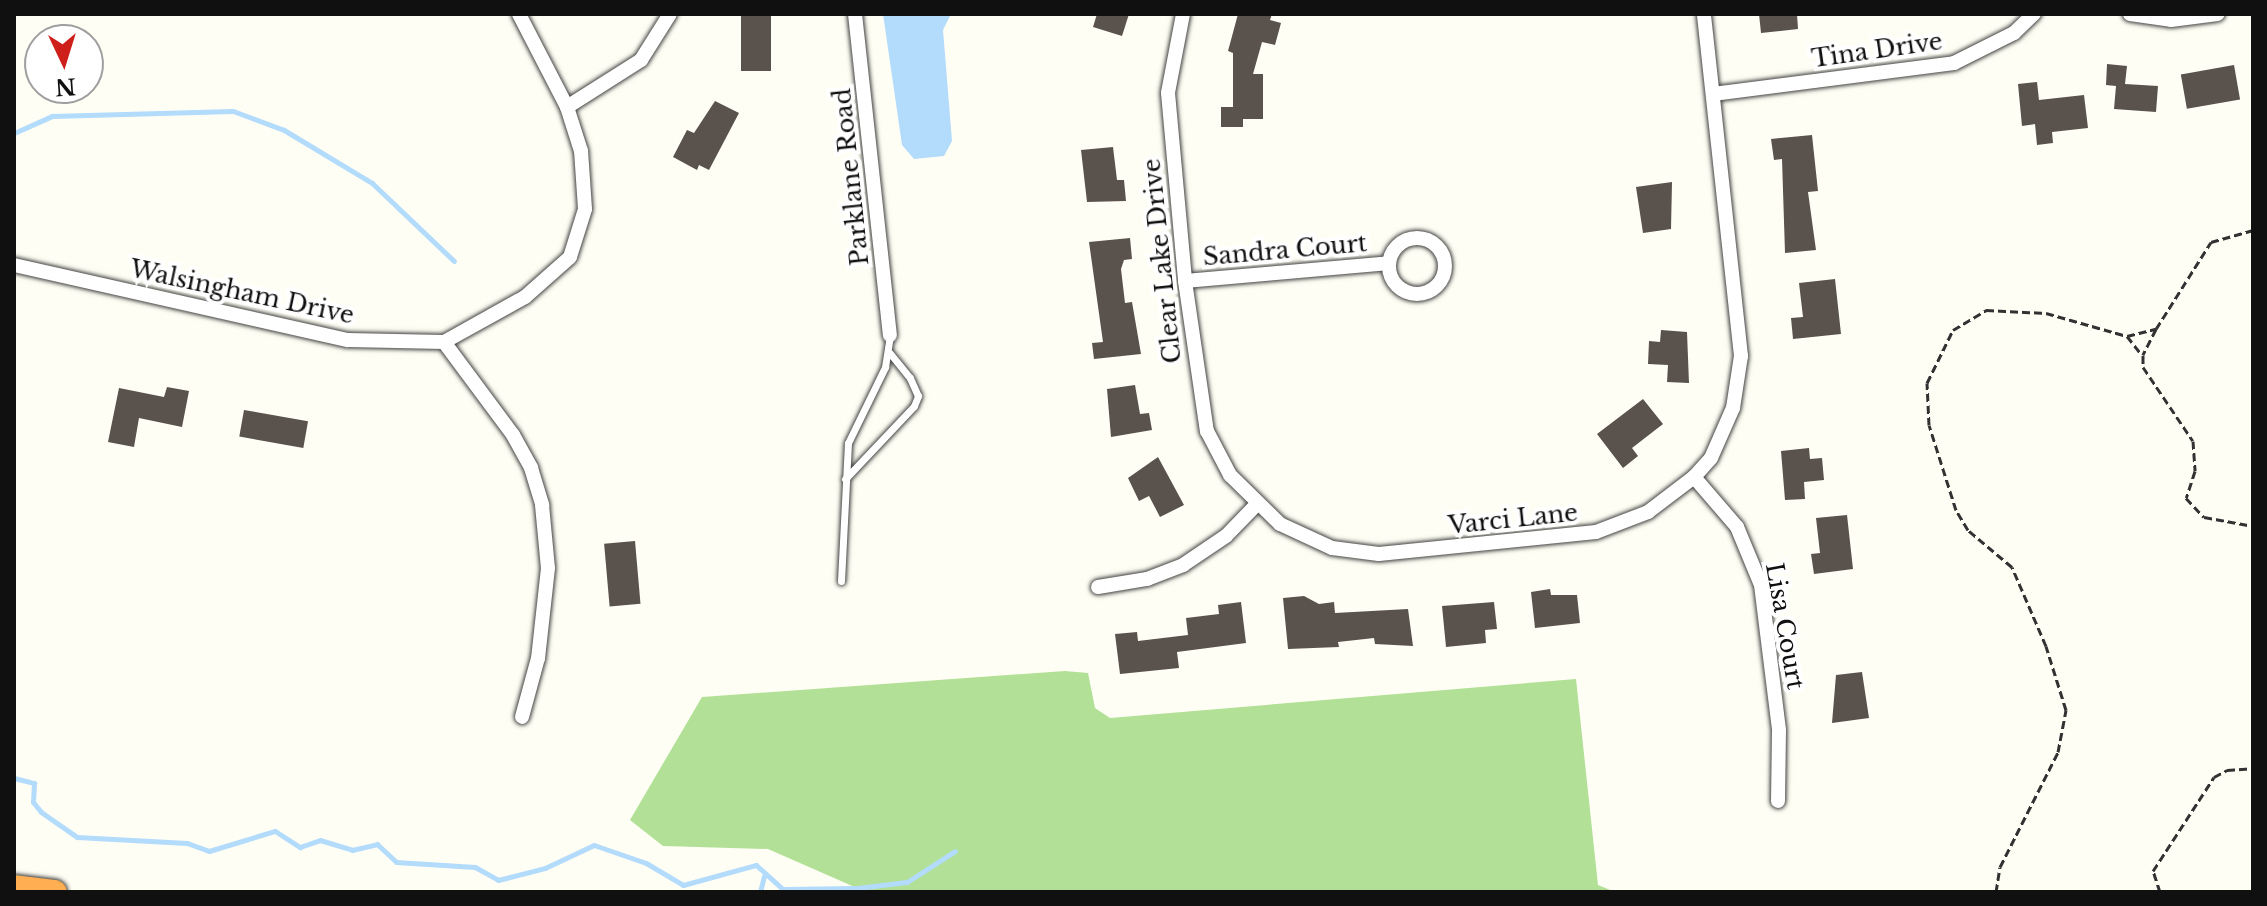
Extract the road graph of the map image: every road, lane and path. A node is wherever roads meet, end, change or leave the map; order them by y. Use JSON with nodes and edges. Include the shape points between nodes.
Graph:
{"nodes":[{"id":1,"x":519,"y":14,"type":"edge"},
{"id":2,"x":670,"y":14,"type":"edge"},
{"id":3,"x":855,"y":14,"type":"edge"},
{"id":4,"x":1183,"y":14,"type":"edge"},
{"id":5,"x":1704,"y":14,"type":"edge"},
{"id":6,"x":2034,"y":14,"type":"edge"},
{"id":7,"x":2130,"y":14,"type":"edge"},
{"id":8,"x":2218,"y":14,"type":"edge"},
{"id":9,"x":1713,"y":94,"type":"junction"},
{"id":10,"x":567,"y":107,"type":"junction"},
{"id":11,"x":2253,"y":230,"type":"edge"},
{"id":12,"x":1389,"y":263,"type":"junction"},
{"id":13,"x":14,"y":265,"type":"edge"},
{"id":14,"x":1185,"y":281,"type":"junction"},
{"id":15,"x":2156,"y":329,"type":"junction"},
{"id":16,"x":890,"y":335,"type":"joint"},
{"id":17,"x":2127,"y":336,"type":"junction"},
{"id":18,"x":444,"y":342,"type":"junction"},
{"id":19,"x":889,"y":352,"type":"junction"},
{"id":20,"x":2143,"y":355,"type":"junction"},
{"id":21,"x":1694,"y":477,"type":"junction"},
{"id":22,"x":844,"y":480,"type":"junction"},
{"id":23,"x":1245,"y":493,"type":"joint"},
{"id":24,"x":1256,"y":505,"type":"junction"},
{"id":25,"x":2253,"y":526,"type":"edge"},
{"id":26,"x":841,"y":581,"type":"dead end"},
{"id":27,"x":1098,"y":587,"type":"dead end"},
{"id":28,"x":522,"y":717,"type":"dead end"},
{"id":29,"x":2253,"y":768,"type":"edge"},
{"id":30,"x":1778,"y":801,"type":"dead end"},
{"id":31,"x":14,"y":887,"type":"edge"},
{"id":32,"x":49,"y":892,"type":"edge"},
{"id":33,"x":1996,"y":892,"type":"edge"},
{"id":34,"x":2160,"y":892,"type":"edge"}],
"edges":[{"from":1,"to":10,"type":"street"},
{"from":2,"to":10,"type":"street","via":[[641,60]]},
{"from":3,"to":16,"type":"street","name":"Parklane Road"},
{"from":4,"to":14,"type":"street","name":"Clear Lake Drive","via":[[1168,93]]},
{"from":5,"to":9,"type":"street","name":"Varci Lane"},
{"from":6,"to":9,"type":"street","name":"Tina Drive","via":[[2014,33],[1954,63]]},
{"from":7,"to":8,"type":"street","via":[[2171,20]]},
{"from":9,"to":21,"type":"street","name":"Varci Lane","via":[[1741,356],[1728,422],[1711,458]]},
{"from":10,"to":18,"type":"street","via":[[581,151],[585,209],[570,257],[525,297]]},
{"from":11,"to":15,"type":"path","via":[[2211,242]]},
{"from":12,"to":12,"type":"street","name":"Sandra Court","via":[[1396,247],[1421,238],[1442,254],[1445,271],[1435,288],[1418,295],[1400,289]]},
{"from":12,"to":14,"type":"street","name":"Sandra Court"},
{"from":13,"to":18,"type":"street","name":"Walsingham Drive","via":[[348,340]]},
{"from":14,"to":23,"type":"street","name":"Clear Lake Drive","via":[[1207,431],[1220,461]]},
{"from":15,"to":17,"type":"path"},
{"from":15,"to":20,"type":"path"},
{"from":16,"to":19,"type":"lane"},
{"from":17,"to":20,"type":"path"},
{"from":17,"to":33,"type":"path","via":[[2046,313],[1986,310],[1953,330],[1947,352],[1927,383],[1929,425],[1956,510],[1968,530],[2012,567],[2066,710],[2058,752],[2000,867]]},
{"from":18,"to":28,"type":"street","via":[[513,435],[542,505],[548,568],[538,658]]},
{"from":19,"to":22,"type":"lane","via":[[853,428]]},
{"from":19,"to":22,"type":"lane","via":[[918,396],[903,423],[886,433]]},
{"from":20,"to":25,"type":"path","via":[[2143,367],[2193,441],[2195,471],[2186,498],[2194,512]]},
{"from":21,"to":24,"type":"street","name":"Varci Lane","via":[[1648,512],[1596,532],[1379,554],[1318,543]]},
{"from":21,"to":30,"type":"street","name":"Lisa Court","via":[[1737,527],[1761,585],[1779,730]]},
{"from":22,"to":26,"type":"lane"},
{"from":23,"to":24,"type":"street","name":"Varci Lane"},
{"from":24,"to":27,"type":"street","via":[[1226,536],[1183,565],[1147,579]]},
{"from":29,"to":34,"type":"path","via":[[2227,770],[2208,785],[2153,871]]},
{"from":31,"to":32,"type":"highway"}]}
